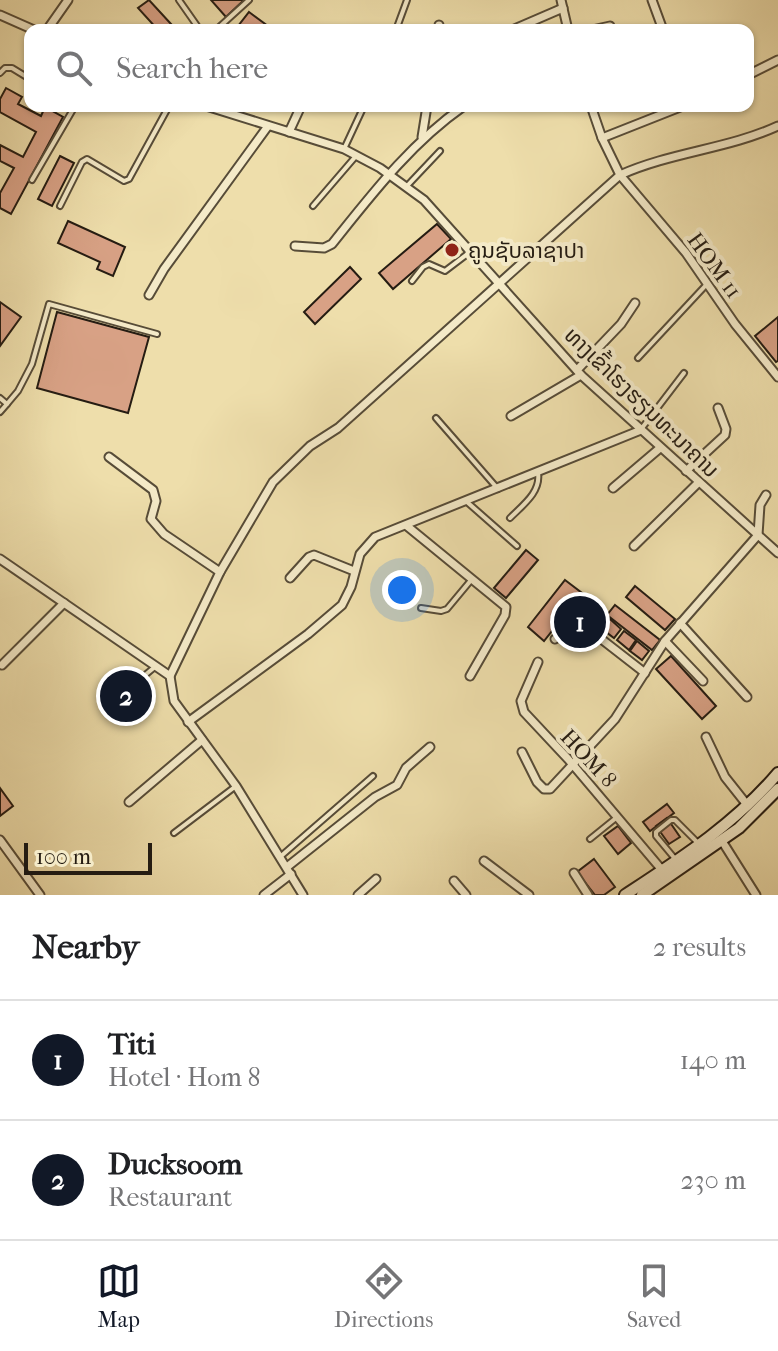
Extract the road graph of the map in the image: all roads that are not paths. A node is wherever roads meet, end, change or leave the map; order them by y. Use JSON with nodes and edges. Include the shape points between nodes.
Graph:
{"nodes":[{"id":1,"x":68,"y":0,"type":"edge"},
{"id":2,"x":179,"y":0,"type":"edge"},
{"id":3,"x":249,"y":0,"type":"edge"},
{"id":4,"x":407,"y":0,"type":"edge"},
{"id":5,"x":652,"y":0,"type":"edge"},
{"id":6,"x":562,"y":4,"type":"edge"},
{"id":7,"x":0,"y":15,"type":"edge"},
{"id":8,"x":51,"y":24,"type":"edge"},
{"id":9,"x":196,"y":24,"type":"edge"},
{"id":10,"x":223,"y":24,"type":"edge"},
{"id":11,"x":398,"y":24,"type":"edge"},
{"id":12,"x":524,"y":24,"type":"edge"},
{"id":13,"x":567,"y":24,"type":"edge"},
{"id":14,"x":661,"y":24,"type":"edge"},
{"id":15,"x":24,"y":26,"type":"edge"},
{"id":16,"x":778,"y":60,"type":"edge"},
{"id":17,"x":754,"y":72,"type":"edge"},
{"id":18,"x":0,"y":73,"type":"edge"},
{"id":19,"x":24,"y":75,"type":"edge"},
{"id":20,"x":72,"y":112,"type":"edge"},
{"id":21,"x":166,"y":112,"type":"edge"},
{"id":22,"x":225,"y":112,"type":"edge"},
{"id":23,"x":298,"y":112,"type":"edge"},
{"id":24,"x":361,"y":112,"type":"edge"},
{"id":25,"x":426,"y":112,"type":"edge"},
{"id":26,"x":455,"y":112,"type":"edge"},
{"id":27,"x":593,"y":112,"type":"edge"},
{"id":28,"x":668,"y":112,"type":"edge"},
{"id":29,"x":268,"y":126,"type":"junction"},
{"id":30,"x":778,"y":126,"type":"edge"},
{"id":31,"x":289,"y":132,"type":"junction"},
{"id":32,"x":602,"y":138,"type":"junction"},
{"id":33,"x":422,"y":139,"type":"junction"},
{"id":34,"x":344,"y":149,"type":"junction"},
{"id":35,"x":440,"y":151,"type":"dead end"},
{"id":36,"x":356,"y":155,"type":"junction"},
{"id":37,"x":389,"y":174,"type":"junction"},
{"id":38,"x":620,"y":175,"type":"junction"},
{"id":39,"x":32,"y":180,"type":"dead end"},
{"id":40,"x":406,"y":187,"type":"junction"},
{"id":41,"x":60,"y":206,"type":"dead end"},
{"id":42,"x":313,"y":206,"type":"dead end"},
{"id":43,"x":295,"y":246,"type":"dead end"},
{"id":44,"x":471,"y":250,"type":"junction"},
{"id":45,"x":412,"y":281,"type":"dead end"},
{"id":46,"x":501,"y":284,"type":"junction"},
{"id":47,"x":707,"y":284,"type":"junction"},
{"id":48,"x":149,"y":295,"type":"dead end"},
{"id":49,"x":635,"y":303,"type":"dead end"},
{"id":50,"x":157,"y":334,"type":"dead end"},
{"id":51,"x":638,"y":358,"type":"dead end"},
{"id":52,"x":579,"y":372,"type":"junction"},
{"id":53,"x":684,"y":373,"type":"dead end"},
{"id":54,"x":778,"y":377,"type":"edge"},
{"id":55,"x":0,"y":398,"type":"edge"},
{"id":56,"x":7,"y":404,"type":"junction"},
{"id":57,"x":718,"y":408,"type":"dead end"},
{"id":58,"x":0,"y":412,"type":"edge"},
{"id":59,"x":511,"y":416,"type":"dead end"},
{"id":60,"x":436,"y":418,"type":"dead end"},
{"id":61,"x":641,"y":430,"type":"junction"},
{"id":62,"x":660,"y":448,"type":"junction"},
{"id":63,"x":109,"y":457,"type":"dead end"},
{"id":64,"x":686,"y":471,"type":"junction"},
{"id":65,"x":538,"y":473,"type":"junction"},
{"id":66,"x":699,"y":482,"type":"junction"},
{"id":67,"x":613,"y":488,"type":"dead end"},
{"id":68,"x":498,"y":489,"type":"junction"},
{"id":69,"x":766,"y":495,"type":"dead end"},
{"id":70,"x":467,"y":502,"type":"junction"},
{"id":71,"x":510,"y":518,"type":"dead end"},
{"id":72,"x":407,"y":526,"type":"junction"},
{"id":73,"x":758,"y":535,"type":"junction"},
{"id":74,"x":517,"y":546,"type":"dead end"},
{"id":75,"x":634,"y":546,"type":"dead end"},
{"id":76,"x":778,"y":553,"type":"edge"},
{"id":77,"x":3,"y":562,"type":"edge"},
{"id":78,"x":0,"y":571,"type":"edge"},
{"id":79,"x":354,"y":571,"type":"junction"},
{"id":80,"x":220,"y":572,"type":"junction"},
{"id":81,"x":290,"y":578,"type":"dead end"},
{"id":82,"x":472,"y":579,"type":"junction"},
{"id":83,"x":64,"y":603,"type":"junction"},
{"id":84,"x":421,"y":608,"type":"dead end"},
{"id":85,"x":680,"y":623,"type":"junction"},
{"id":86,"x":555,"y":639,"type":"dead end"},
{"id":87,"x":665,"y":641,"type":"junction"},
{"id":88,"x":538,"y":662,"type":"dead end"},
{"id":89,"x":2,"y":665,"type":"dead end"},
{"id":90,"x":156,"y":666,"type":"junction"},
{"id":91,"x":645,"y":673,"type":"junction"},
{"id":92,"x":170,"y":676,"type":"junction"},
{"id":93,"x":470,"y":676,"type":"dead end"},
{"id":94,"x":703,"y":681,"type":"dead end"},
{"id":95,"x":106,"y":691,"type":"dead end"},
{"id":96,"x":747,"y":697,"type":"dead end"},
{"id":97,"x":188,"y":722,"type":"junction"},
{"id":98,"x":706,"y":737,"type":"dead end"},
{"id":99,"x":202,"y":740,"type":"junction"},
{"id":100,"x":430,"y":747,"type":"dead end"},
{"id":101,"x":522,"y":752,"type":"dead end"},
{"id":102,"x":574,"y":765,"type":"junction"},
{"id":103,"x":778,"y":773,"type":"edge"},
{"id":104,"x":373,"y":776,"type":"dead end"},
{"id":105,"x":236,"y":786,"type":"junction"},
{"id":106,"x":776,"y":795,"type":"edge"},
{"id":107,"x":129,"y":802,"type":"dead end"},
{"id":108,"x":748,"y":806,"type":"junction"},
{"id":109,"x":618,"y":816,"type":"junction"},
{"id":110,"x":174,"y":833,"type":"dead end"},
{"id":111,"x":590,"y":839,"type":"dead end"},
{"id":112,"x":0,"y":840,"type":"edge"},
{"id":113,"x":722,"y":841,"type":"junction"},
{"id":114,"x":699,"y":844,"type":"junction"},
{"id":115,"x":280,"y":857,"type":"junction"},
{"id":116,"x":676,"y":860,"type":"junction"},
{"id":117,"x":484,"y":861,"type":"dead end"},
{"id":118,"x":662,"y":870,"type":"junction"},
{"id":119,"x":289,"y":871,"type":"junction"},
{"id":120,"x":574,"y":873,"type":"dead end"},
{"id":121,"x":376,"y":879,"type":"dead end"},
{"id":122,"x":454,"y":881,"type":"dead end"},
{"id":123,"x":40,"y":895,"type":"edge"},
{"id":124,"x":264,"y":895,"type":"edge"},
{"id":125,"x":303,"y":895,"type":"edge"},
{"id":126,"x":358,"y":895,"type":"edge"},
{"id":127,"x":466,"y":895,"type":"edge"},
{"id":128,"x":529,"y":895,"type":"edge"},
{"id":129,"x":588,"y":895,"type":"edge"},
{"id":130,"x":625,"y":895,"type":"edge"},
{"id":131,"x":642,"y":895,"type":"edge"},
{"id":132,"x":756,"y":895,"type":"edge"}],
"edges":[{"from":1,"to":8,"type":"street"},
{"from":2,"to":9,"type":"lane"},
{"from":3,"to":10,"type":"lane"},
{"from":4,"to":11,"type":"lane"},
{"from":5,"to":14,"type":"street"},
{"from":6,"to":12,"type":"street"},
{"from":6,"to":13,"type":"street"},
{"from":7,"to":15,"type":"street"},
{"from":16,"to":17,"type":"street"},
{"from":18,"to":19,"type":"lane","via":[[12,68]]},
{"from":20,"to":39,"type":"lane"},
{"from":21,"to":41,"type":"lane","via":[[129,179],[87,159]]},
{"from":22,"to":29,"type":"street","name":"ທາງເຂົ້າໂຮງຮຽນທະນາຄານ"},
{"from":23,"to":31,"type":"street"},
{"from":24,"to":34,"type":"lane"},
{"from":25,"to":33,"type":"street"},
{"from":26,"to":33,"type":"street"},
{"from":27,"to":32,"type":"street","name":"HOM 11"},
{"from":28,"to":32,"type":"street"},
{"from":29,"to":31,"type":"street","name":"ທາງເຂົ້າໂຮງຮຽນທະນາຄານ"},
{"from":29,"to":48,"type":"street"},
{"from":30,"to":38,"type":"street"},
{"from":31,"to":34,"type":"street","name":"ທາງເຂົ້າໂຮງຮຽນທະນາຄານ"},
{"from":32,"to":38,"type":"street","name":"HOM 11"},
{"from":33,"to":37,"type":"street"},
{"from":34,"to":36,"type":"street","name":"ທາງເຂົ້າໂຮງຮຽນທະນາຄານ"},
{"from":35,"to":40,"type":"lane"},
{"from":36,"to":37,"type":"street","name":"ທາງເຂົ້າໂຮງຮຽນທະນາຄານ"},
{"from":36,"to":42,"type":"lane"},
{"from":37,"to":40,"type":"street","name":"ທາງເຂົ້າໂຮງຮຽນທະນາຄານ"},
{"from":37,"to":43,"type":"street","via":[[332,244]]},
{"from":38,"to":46,"type":"street"},
{"from":38,"to":47,"type":"street","name":"HOM 11"},
{"from":40,"to":44,"type":"street","name":"ທາງເຂົ້າໂຮງຮຽນທະນາຄານ"},
{"from":44,"to":45,"type":"lane","via":[[445,271],[429,264],[423,267]]},
{"from":44,"to":46,"type":"street","name":"ທາງເຂົ້າໂຮງຮຽນທະນາຄານ"},
{"from":46,"to":52,"type":"street","name":"ທາງເຂົ້າໂຮງຮຽນທະນາຄານ"},
{"from":46,"to":80,"type":"street","via":[[273,482]]},
{"from":47,"to":51,"type":"lane"},
{"from":47,"to":54,"type":"street","name":"HOM 11"},
{"from":49,"to":52,"type":"street"},
{"from":50,"to":56,"type":"lane","via":[[49,304],[32,364]]},
{"from":52,"to":59,"type":"street"},
{"from":52,"to":61,"type":"street","name":"ທາງເຂົ້າໂຮງຮຽນທະນາຄານ"},
{"from":53,"to":61,"type":"lane"},
{"from":55,"to":56,"type":"lane"},
{"from":56,"to":58,"type":"lane"},
{"from":57,"to":64,"type":"street","via":[[725,435]]},
{"from":60,"to":68,"type":"lane"},
{"from":61,"to":62,"type":"street","name":"ທາງເຂົ້າໂຮງຮຽນທະນາຄານ"},
{"from":61,"to":65,"type":"street"},
{"from":62,"to":64,"type":"street","name":"ທາງເຂົ້າໂຮງຮຽນທະນາຄານ"},
{"from":62,"to":67,"type":"street"},
{"from":63,"to":80,"type":"street","via":[[153,490],[151,519],[164,534]]},
{"from":64,"to":66,"type":"street","name":"ທາງເຂົ້າໂຮງຮຽນທະນາຄານ"},
{"from":65,"to":68,"type":"street"},
{"from":65,"to":71,"type":"lane","via":[[535,492]]},
{"from":66,"to":73,"type":"street","name":"ທາງເຂົ້າໂຮງຮຽນທະນາຄານ"},
{"from":66,"to":75,"type":"street"},
{"from":68,"to":70,"type":"street"},
{"from":69,"to":73,"type":"street"},
{"from":70,"to":72,"type":"street"},
{"from":70,"to":74,"type":"lane"},
{"from":72,"to":79,"type":"street","via":[[375,537]]},
{"from":72,"to":82,"type":"street"},
{"from":73,"to":76,"type":"street","name":"ທາງເຂົ້າໂຮງຮຽນທະນາຄານ"},
{"from":73,"to":85,"type":"street"},
{"from":77,"to":78,"type":"street"},
{"from":77,"to":83,"type":"street"},
{"from":79,"to":81,"type":"street","via":[[314,555]]},
{"from":79,"to":97,"type":"street","via":[[342,605]]},
{"from":80,"to":92,"type":"street"},
{"from":82,"to":84,"type":"lane","via":[[447,609]]},
{"from":82,"to":93,"type":"street","via":[[507,611]]},
{"from":83,"to":89,"type":"street"},
{"from":83,"to":90,"type":"street"},
{"from":85,"to":87,"type":"street"},
{"from":85,"to":96,"type":"street"},
{"from":86,"to":91,"type":"street","via":[[582,624]]},
{"from":87,"to":91,"type":"street"},
{"from":87,"to":94,"type":"street"},
{"from":88,"to":102,"type":"street","name":"HOM 8","via":[[521,701],[524,712]]},
{"from":90,"to":92,"type":"street"},
{"from":90,"to":95,"type":"lane","via":[[133,685],[118,684]]},
{"from":91,"to":102,"type":"street","via":[[615,719]]},
{"from":92,"to":97,"type":"street","via":[[174,701]]},
{"from":97,"to":99,"type":"street"},
{"from":98,"to":108,"type":"street","via":[[725,777]]},
{"from":99,"to":105,"type":"street"},
{"from":99,"to":107,"type":"street"},
{"from":100,"to":119,"type":"street","via":[[406,768],[397,785],[375,797]]},
{"from":101,"to":102,"type":"street","via":[[544,789]]},
{"from":102,"to":109,"type":"street","name":"HOM 8"},
{"from":103,"to":108,"type":"main road"},
{"from":104,"to":115,"type":"lane"},
{"from":105,"to":110,"type":"lane"},
{"from":105,"to":115,"type":"street"},
{"from":106,"to":113,"type":"main road"},
{"from":108,"to":114,"type":"main road"},
{"from":109,"to":111,"type":"lane"},
{"from":109,"to":118,"type":"street","name":"HOM 8"},
{"from":112,"to":123,"type":"street"},
{"from":113,"to":131,"type":"main road"},
{"from":113,"to":132,"type":"street"},
{"from":114,"to":116,"type":"main road"},
{"from":114,"to":116,"type":"lane","via":[[671,820],[656,836]]},
{"from":115,"to":119,"type":"street"},
{"from":116,"to":118,"type":"main road"},
{"from":117,"to":128,"type":"street"},
{"from":118,"to":130,"type":"main road"},
{"from":119,"to":124,"type":"street"},
{"from":119,"to":125,"type":"street"},
{"from":120,"to":129,"type":"street"},
{"from":121,"to":126,"type":"street"},
{"from":122,"to":127,"type":"street"}]}
